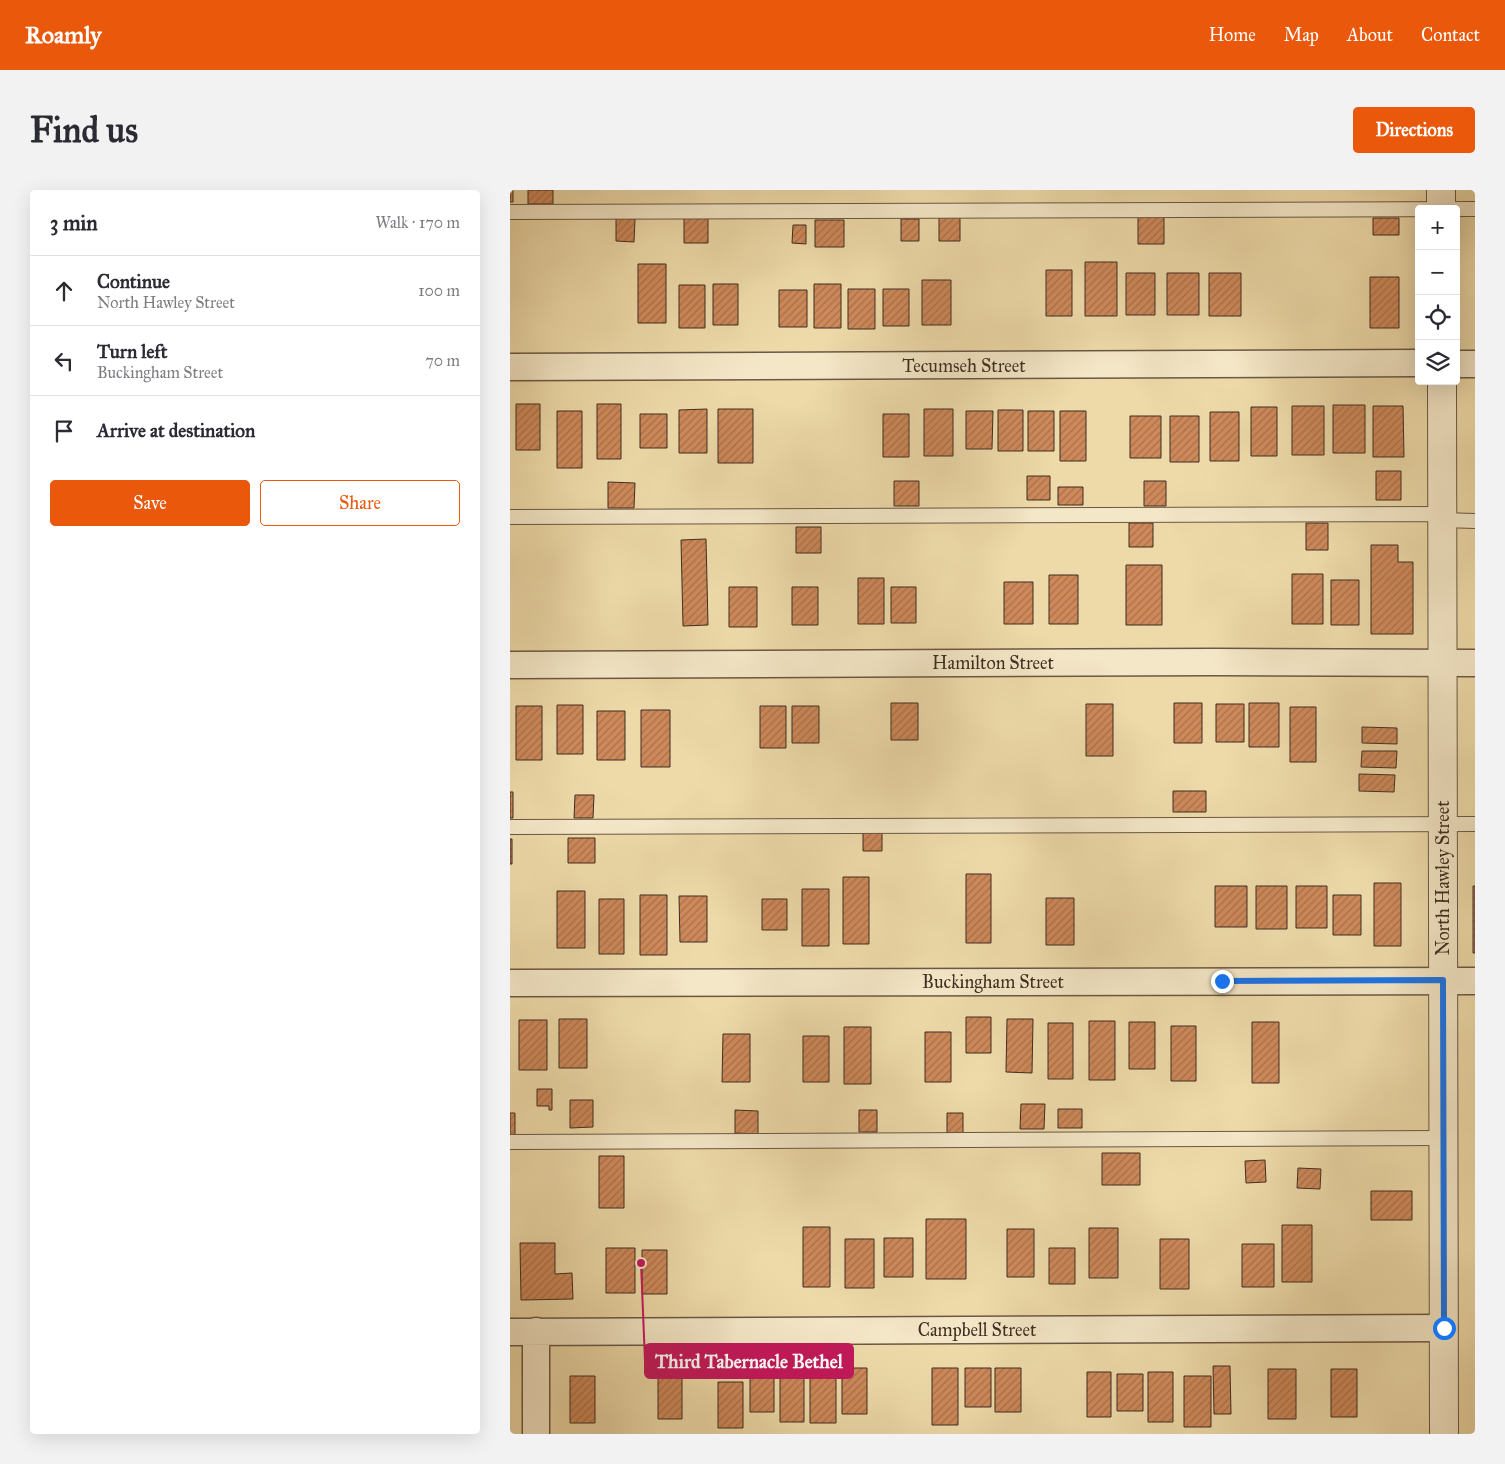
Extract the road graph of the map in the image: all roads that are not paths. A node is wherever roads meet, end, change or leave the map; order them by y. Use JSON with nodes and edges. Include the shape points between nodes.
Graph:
{"nodes":[{"id":1,"x":1441,"y":202,"type":"edge"},
{"id":2,"x":1475,"y":209,"type":"edge"},
{"id":3,"x":510,"y":212,"type":"edge"},
{"id":4,"x":1415,"y":363,"type":"edge"},
{"id":5,"x":1460,"y":364,"type":"edge"},
{"id":6,"x":1475,"y":364,"type":"edge"},
{"id":7,"x":510,"y":367,"type":"edge"},
{"id":8,"x":1442,"y":385,"type":"edge"},
{"id":9,"x":510,"y":517,"type":"edge"},
{"id":10,"x":1442,"y":517,"type":"junction"},
{"id":11,"x":1475,"y":521,"type":"edge"},
{"id":12,"x":1442,"y":662,"type":"junction"},
{"id":13,"x":1475,"y":663,"type":"edge"},
{"id":14,"x":510,"y":665,"type":"edge"},
{"id":15,"x":1443,"y":824,"type":"junction"},
{"id":16,"x":1475,"y":824,"type":"edge"},
{"id":17,"x":510,"y":827,"type":"edge"},
{"id":18,"x":1443,"y":980,"type":"junction"},
{"id":19,"x":1475,"y":981,"type":"edge"},
{"id":20,"x":510,"y":983,"type":"edge"},
{"id":21,"x":1444,"y":1138,"type":"junction"},
{"id":22,"x":510,"y":1142,"type":"edge"},
{"id":23,"x":1444,"y":1328,"type":"junction"},
{"id":24,"x":536,"y":1331,"type":"junction"},
{"id":25,"x":510,"y":1332,"type":"edge"},
{"id":26,"x":536,"y":1434,"type":"edge"},
{"id":27,"x":1444,"y":1434,"type":"edge"}],
"edges":[{"from":1,"to":2,"type":"lane"},
{"from":1,"to":3,"type":"lane"},
{"from":4,"to":7,"type":"street","name":"Tecumseh Street"},
{"from":5,"to":6,"type":"street"},
{"from":8,"to":10,"type":"street","name":"North Hawley Street"},
{"from":9,"to":10,"type":"lane"},
{"from":10,"to":11,"type":"lane"},
{"from":10,"to":12,"type":"street","name":"North Hawley Street"},
{"from":12,"to":13,"type":"street","name":"Hamilton Street"},
{"from":12,"to":14,"type":"street","name":"Hamilton Street"},
{"from":12,"to":15,"type":"street","name":"North Hawley Street"},
{"from":15,"to":16,"type":"lane"},
{"from":15,"to":17,"type":"lane"},
{"from":15,"to":18,"type":"street","name":"North Hawley Street"},
{"from":18,"to":19,"type":"street","name":"Buckingham Street"},
{"from":18,"to":20,"type":"street","name":"Buckingham Street"},
{"from":18,"to":21,"type":"street","name":"North Hawley Street"},
{"from":21,"to":22,"type":"lane"},
{"from":21,"to":23,"type":"street","name":"North Hawley Street"},
{"from":23,"to":24,"type":"street","name":"Campbell Street"},
{"from":23,"to":27,"type":"street","name":"North Hawley Street"},
{"from":24,"to":25,"type":"street","name":"Campbell Street"},
{"from":24,"to":26,"type":"street"}]}
